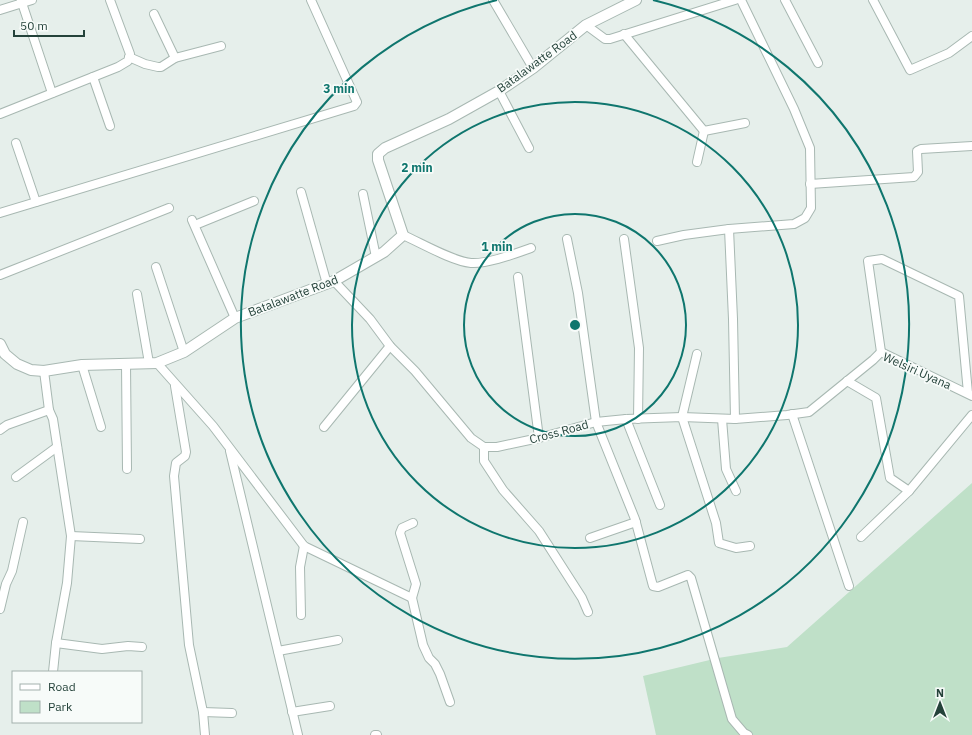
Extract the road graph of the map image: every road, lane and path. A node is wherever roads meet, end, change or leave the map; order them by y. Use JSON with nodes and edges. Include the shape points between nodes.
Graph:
{"nodes":[{"id":1,"x":32,"y":0,"type":"edge"},
{"id":2,"x":110,"y":0,"type":"edge"},
{"id":3,"x":311,"y":0,"type":"edge"},
{"id":4,"x":493,"y":0,"type":"edge"},
{"id":5,"x":635,"y":0,"type":"edge"},
{"id":6,"x":735,"y":0,"type":"edge"},
{"id":7,"x":741,"y":0,"type":"edge"},
{"id":8,"x":785,"y":0,"type":"edge"},
{"id":9,"x":873,"y":0,"type":"edge"},
{"id":10,"x":21,"y":2,"type":"edge"},
{"id":11,"x":0,"y":10,"type":"edge"},
{"id":12,"x":154,"y":14,"type":"dead end"},
{"id":13,"x":586,"y":25,"type":"junction"},
{"id":14,"x":624,"y":34,"type":"junction"},
{"id":15,"x":972,"y":36,"type":"edge"},
{"id":16,"x":221,"y":46,"type":"dead end"},
{"id":17,"x":129,"y":57,"type":"junction"},
{"id":18,"x":175,"y":58,"type":"junction"},
{"id":19,"x":818,"y":63,"type":"dead end"},
{"id":20,"x":533,"y":68,"type":"junction"},
{"id":21,"x":92,"y":77,"type":"junction"},
{"id":22,"x":499,"y":91,"type":"junction"},
{"id":23,"x":52,"y":93,"type":"junction"},
{"id":24,"x":0,"y":114,"type":"edge"},
{"id":25,"x":745,"y":124,"type":"dead end"},
{"id":26,"x":110,"y":126,"type":"dead end"},
{"id":27,"x":704,"y":132,"type":"junction"},
{"id":28,"x":16,"y":143,"type":"dead end"},
{"id":29,"x":972,"y":146,"type":"edge"},
{"id":30,"x":530,"y":148,"type":"dead end"},
{"id":31,"x":697,"y":162,"type":"dead end"},
{"id":32,"x":810,"y":184,"type":"junction"},
{"id":33,"x":301,"y":192,"type":"dead end"},
{"id":34,"x":363,"y":194,"type":"dead end"},
{"id":35,"x":254,"y":201,"type":"dead end"},
{"id":36,"x":36,"y":202,"type":"junction"},
{"id":37,"x":169,"y":208,"type":"dead end"},
{"id":38,"x":0,"y":213,"type":"edge"},
{"id":39,"x":729,"y":229,"type":"junction"},
{"id":40,"x":403,"y":234,"type":"junction"},
{"id":41,"x":567,"y":239,"type":"dead end"},
{"id":42,"x":624,"y":239,"type":"dead end"},
{"id":43,"x":657,"y":242,"type":"dead end"},
{"id":44,"x":531,"y":248,"type":"dead end"},
{"id":45,"x":376,"y":257,"type":"junction"},
{"id":46,"x":156,"y":267,"type":"dead end"},
{"id":47,"x":0,"y":275,"type":"edge"},
{"id":48,"x":518,"y":277,"type":"dead end"},
{"id":49,"x":331,"y":282,"type":"junction"},
{"id":50,"x":137,"y":294,"type":"dead end"},
{"id":51,"x":236,"y":318,"type":"junction"},
{"id":52,"x":0,"y":344,"type":"edge"},
{"id":53,"x":390,"y":346,"type":"junction"},
{"id":54,"x":184,"y":352,"type":"junction"},
{"id":55,"x":881,"y":352,"type":"junction"},
{"id":56,"x":697,"y":354,"type":"dead end"},
{"id":57,"x":153,"y":363,"type":"junction"},
{"id":58,"x":126,"y":364,"type":"junction"},
{"id":59,"x":82,"y":365,"type":"junction"},
{"id":60,"x":44,"y":372,"type":"junction"},
{"id":61,"x":847,"y":382,"type":"junction"},
{"id":62,"x":175,"y":385,"type":"junction"},
{"id":63,"x":970,"y":395,"type":"edge"},
{"id":64,"x":49,"y":410,"type":"junction"},
{"id":65,"x":792,"y":414,"type":"junction"},
{"id":66,"x":972,"y":415,"type":"edge"},
{"id":67,"x":682,"y":417,"type":"junction"},
{"id":68,"x":626,"y":419,"type":"junction"},
{"id":69,"x":638,"y":419,"type":"junction"},
{"id":70,"x":722,"y":419,"type":"junction"},
{"id":71,"x":735,"y":419,"type":"junction"},
{"id":72,"x":596,"y":422,"type":"junction"},
{"id":73,"x":101,"y":427,"type":"dead end"},
{"id":74,"x":324,"y":427,"type":"dead end"},
{"id":75,"x":0,"y":430,"type":"edge"},
{"id":76,"x":540,"y":438,"type":"junction"},
{"id":77,"x":57,"y":447,"type":"junction"},
{"id":78,"x":484,"y":447,"type":"junction"},
{"id":79,"x":230,"y":449,"type":"junction"},
{"id":80,"x":127,"y":469,"type":"dead end"},
{"id":81,"x":16,"y":476,"type":"dead end"},
{"id":82,"x":736,"y":491,"type":"dead end"},
{"id":83,"x":909,"y":491,"type":"junction"},
{"id":84,"x":660,"y":505,"type":"dead end"},
{"id":85,"x":23,"y":522,"type":"dead end"},
{"id":86,"x":636,"y":522,"type":"junction"},
{"id":87,"x":413,"y":523,"type":"dead end"},
{"id":88,"x":71,"y":536,"type":"junction"},
{"id":89,"x":861,"y":537,"type":"dead end"},
{"id":90,"x":590,"y":538,"type":"dead end"},
{"id":91,"x":140,"y":539,"type":"dead end"},
{"id":92,"x":304,"y":546,"type":"junction"},
{"id":93,"x":750,"y":546,"type":"dead end"},
{"id":94,"x":3,"y":582,"type":"edge"},
{"id":95,"x":849,"y":586,"type":"dead end"},
{"id":96,"x":412,"y":598,"type":"junction"},
{"id":97,"x":0,"y":609,"type":"edge"},
{"id":98,"x":588,"y":612,"type":"dead end"},
{"id":99,"x":301,"y":615,"type":"dead end"},
{"id":100,"x":338,"y":640,"type":"dead end"},
{"id":101,"x":56,"y":644,"type":"junction"},
{"id":102,"x":142,"y":648,"type":"dead end"},
{"id":103,"x":278,"y":651,"type":"junction"},
{"id":104,"x":53,"y":671,"type":"edge"},
{"id":105,"x":450,"y":702,"type":"dead end"},
{"id":106,"x":330,"y":706,"type":"dead end"},
{"id":107,"x":203,"y":712,"type":"junction"},
{"id":108,"x":292,"y":712,"type":"junction"},
{"id":109,"x":232,"y":713,"type":"dead end"},
{"id":110,"x":205,"y":735,"type":"edge"},
{"id":111,"x":298,"y":735,"type":"edge"},
{"id":112,"x":748,"y":735,"type":"edge"}],
"edges":[{"from":1,"to":10,"type":"street"},
{"from":2,"to":17,"type":"street"},
{"from":3,"to":36,"type":"street","via":[[356,100],[355,105]]},
{"from":4,"to":20,"type":"street"},
{"from":5,"to":13,"type":"street","name":"Batalawatte Road"},
{"from":6,"to":14,"type":"street"},
{"from":7,"to":32,"type":"street","via":[[810,148]]},
{"from":8,"to":19,"type":"street"},
{"from":9,"to":15,"type":"street","via":[[910,70],[949,53]]},
{"from":10,"to":11,"type":"street"},
{"from":10,"to":23,"type":"street"},
{"from":12,"to":18,"type":"street"},
{"from":13,"to":14,"type":"street","via":[[607,39]]},
{"from":13,"to":20,"type":"street","name":"Batalawatte Road"},
{"from":14,"to":27,"type":"street"},
{"from":16,"to":18,"type":"street"},
{"from":17,"to":18,"type":"street","via":[[158,67]]},
{"from":17,"to":21,"type":"street","via":[[128,61],[118,67]]},
{"from":20,"to":22,"type":"street","name":"Batalawatte Road"},
{"from":21,"to":23,"type":"street"},
{"from":21,"to":26,"type":"street"},
{"from":22,"to":30,"type":"street"},
{"from":22,"to":40,"type":"street","name":"Batalawatte Road","via":[[449,119],[385,148],[378,154]]},
{"from":23,"to":24,"type":"street"},
{"from":25,"to":27,"type":"street"},
{"from":27,"to":31,"type":"street"},
{"from":28,"to":36,"type":"street"},
{"from":29,"to":32,"type":"street","via":[[917,151],[918,172],[914,177]]},
{"from":32,"to":39,"type":"street","via":[[811,208],[806,218],[794,224]]},
{"from":33,"to":49,"type":"street"},
{"from":34,"to":45,"type":"street"},
{"from":35,"to":51,"type":"street","via":[[193,223]]},
{"from":36,"to":38,"type":"street"},
{"from":37,"to":47,"type":"street"},
{"from":39,"to":43,"type":"street","via":[[684,235]]},
{"from":39,"to":71,"type":"street"},
{"from":40,"to":44,"type":"street","via":[[459,261],[472,263],[496,260]]},
{"from":40,"to":45,"type":"street","name":"Batalawatte Road"},
{"from":41,"to":72,"type":"street","via":[[578,293]]},
{"from":42,"to":69,"type":"street","via":[[639,348]]},
{"from":45,"to":49,"type":"street","name":"Batalawatte Road"},
{"from":46,"to":54,"type":"street"},
{"from":48,"to":76,"type":"street"},
{"from":49,"to":51,"type":"street","name":"Batalawatte Road"},
{"from":49,"to":53,"type":"street","via":[[370,319]]},
{"from":50,"to":57,"type":"street"},
{"from":51,"to":54,"type":"street","name":"Batalawatte Road"},
{"from":52,"to":60,"type":"street","name":"Batalawatte Road","via":[[5,354],[17,364]]},
{"from":53,"to":74,"type":"street"},
{"from":53,"to":78,"type":"street","via":[[415,371],[471,438]]},
{"from":54,"to":57,"type":"street","name":"Batalawatte Road"},
{"from":55,"to":61,"type":"street","name":"Welsiri Uyana"},
{"from":55,"to":63,"type":"street","name":"Welsiri Uyana"},
{"from":55,"to":63,"type":"street","via":[[868,261],[882,260],[959,296]]},
{"from":56,"to":67,"type":"street"},
{"from":57,"to":58,"type":"street","name":"Batalawatte Road"},
{"from":57,"to":62,"type":"street"},
{"from":58,"to":59,"type":"street","name":"Batalawatte Road"},
{"from":58,"to":80,"type":"street"},
{"from":59,"to":60,"type":"street","name":"Batalawatte Road"},
{"from":59,"to":73,"type":"street"},
{"from":60,"to":64,"type":"street"},
{"from":61,"to":65,"type":"street","name":"Cross Road","via":[[809,412]]},
{"from":61,"to":83,"type":"street","via":[[876,398],[890,478]]},
{"from":62,"to":79,"type":"street","via":[[213,426]]},
{"from":62,"to":107,"type":"street","via":[[186,452],[176,463],[174,476],[189,645]]},
{"from":64,"to":75,"type":"street"},
{"from":64,"to":77,"type":"street","via":[[53,419]]},
{"from":65,"to":71,"type":"street","name":"Cross Road"},
{"from":65,"to":95,"type":"street"},
{"from":66,"to":83,"type":"street"},
{"from":67,"to":69,"type":"street","name":"Cross Road"},
{"from":67,"to":70,"type":"street","name":"Cross Road"},
{"from":67,"to":93,"type":"street","via":[[716,523],[719,543],[736,548]]},
{"from":68,"to":69,"type":"street","name":"Cross Road"},
{"from":68,"to":72,"type":"street","name":"Cross Road"},
{"from":68,"to":84,"type":"street"},
{"from":70,"to":71,"type":"street","name":"Cross Road"},
{"from":70,"to":82,"type":"street","via":[[726,469]]},
{"from":72,"to":76,"type":"street","name":"Cross Road"},
{"from":72,"to":86,"type":"street"},
{"from":76,"to":78,"type":"street","name":"Cross Road","via":[[497,447]]},
{"from":77,"to":81,"type":"street"},
{"from":77,"to":88,"type":"street"},
{"from":78,"to":98,"type":"street","via":[[484,461],[503,490],[539,531],[582,598]]},
{"from":79,"to":92,"type":"street"},
{"from":79,"to":103,"type":"street"},
{"from":83,"to":89,"type":"street"},
{"from":85,"to":94,"type":"street","via":[[12,571]]},
{"from":86,"to":90,"type":"street"},
{"from":86,"to":112,"type":"street","via":[[653,586],[658,587],[688,575],[691,578],[732,719]]},
{"from":87,"to":96,"type":"street","via":[[402,528],[400,533],[416,584]]},
{"from":88,"to":91,"type":"street"},
{"from":88,"to":101,"type":"street","via":[[67,583]]},
{"from":92,"to":96,"type":"street"},
{"from":92,"to":99,"type":"street","via":[[300,567]]},
{"from":94,"to":97,"type":"street"},
{"from":96,"to":105,"type":"street","via":[[423,645],[440,674]]},
{"from":100,"to":103,"type":"street"},
{"from":101,"to":102,"type":"street","via":[[102,649],[128,646]]},
{"from":101,"to":104,"type":"street"},
{"from":103,"to":108,"type":"street"},
{"from":106,"to":108,"type":"street"},
{"from":107,"to":109,"type":"street"},
{"from":107,"to":110,"type":"street"},
{"from":108,"to":111,"type":"street"}]}
